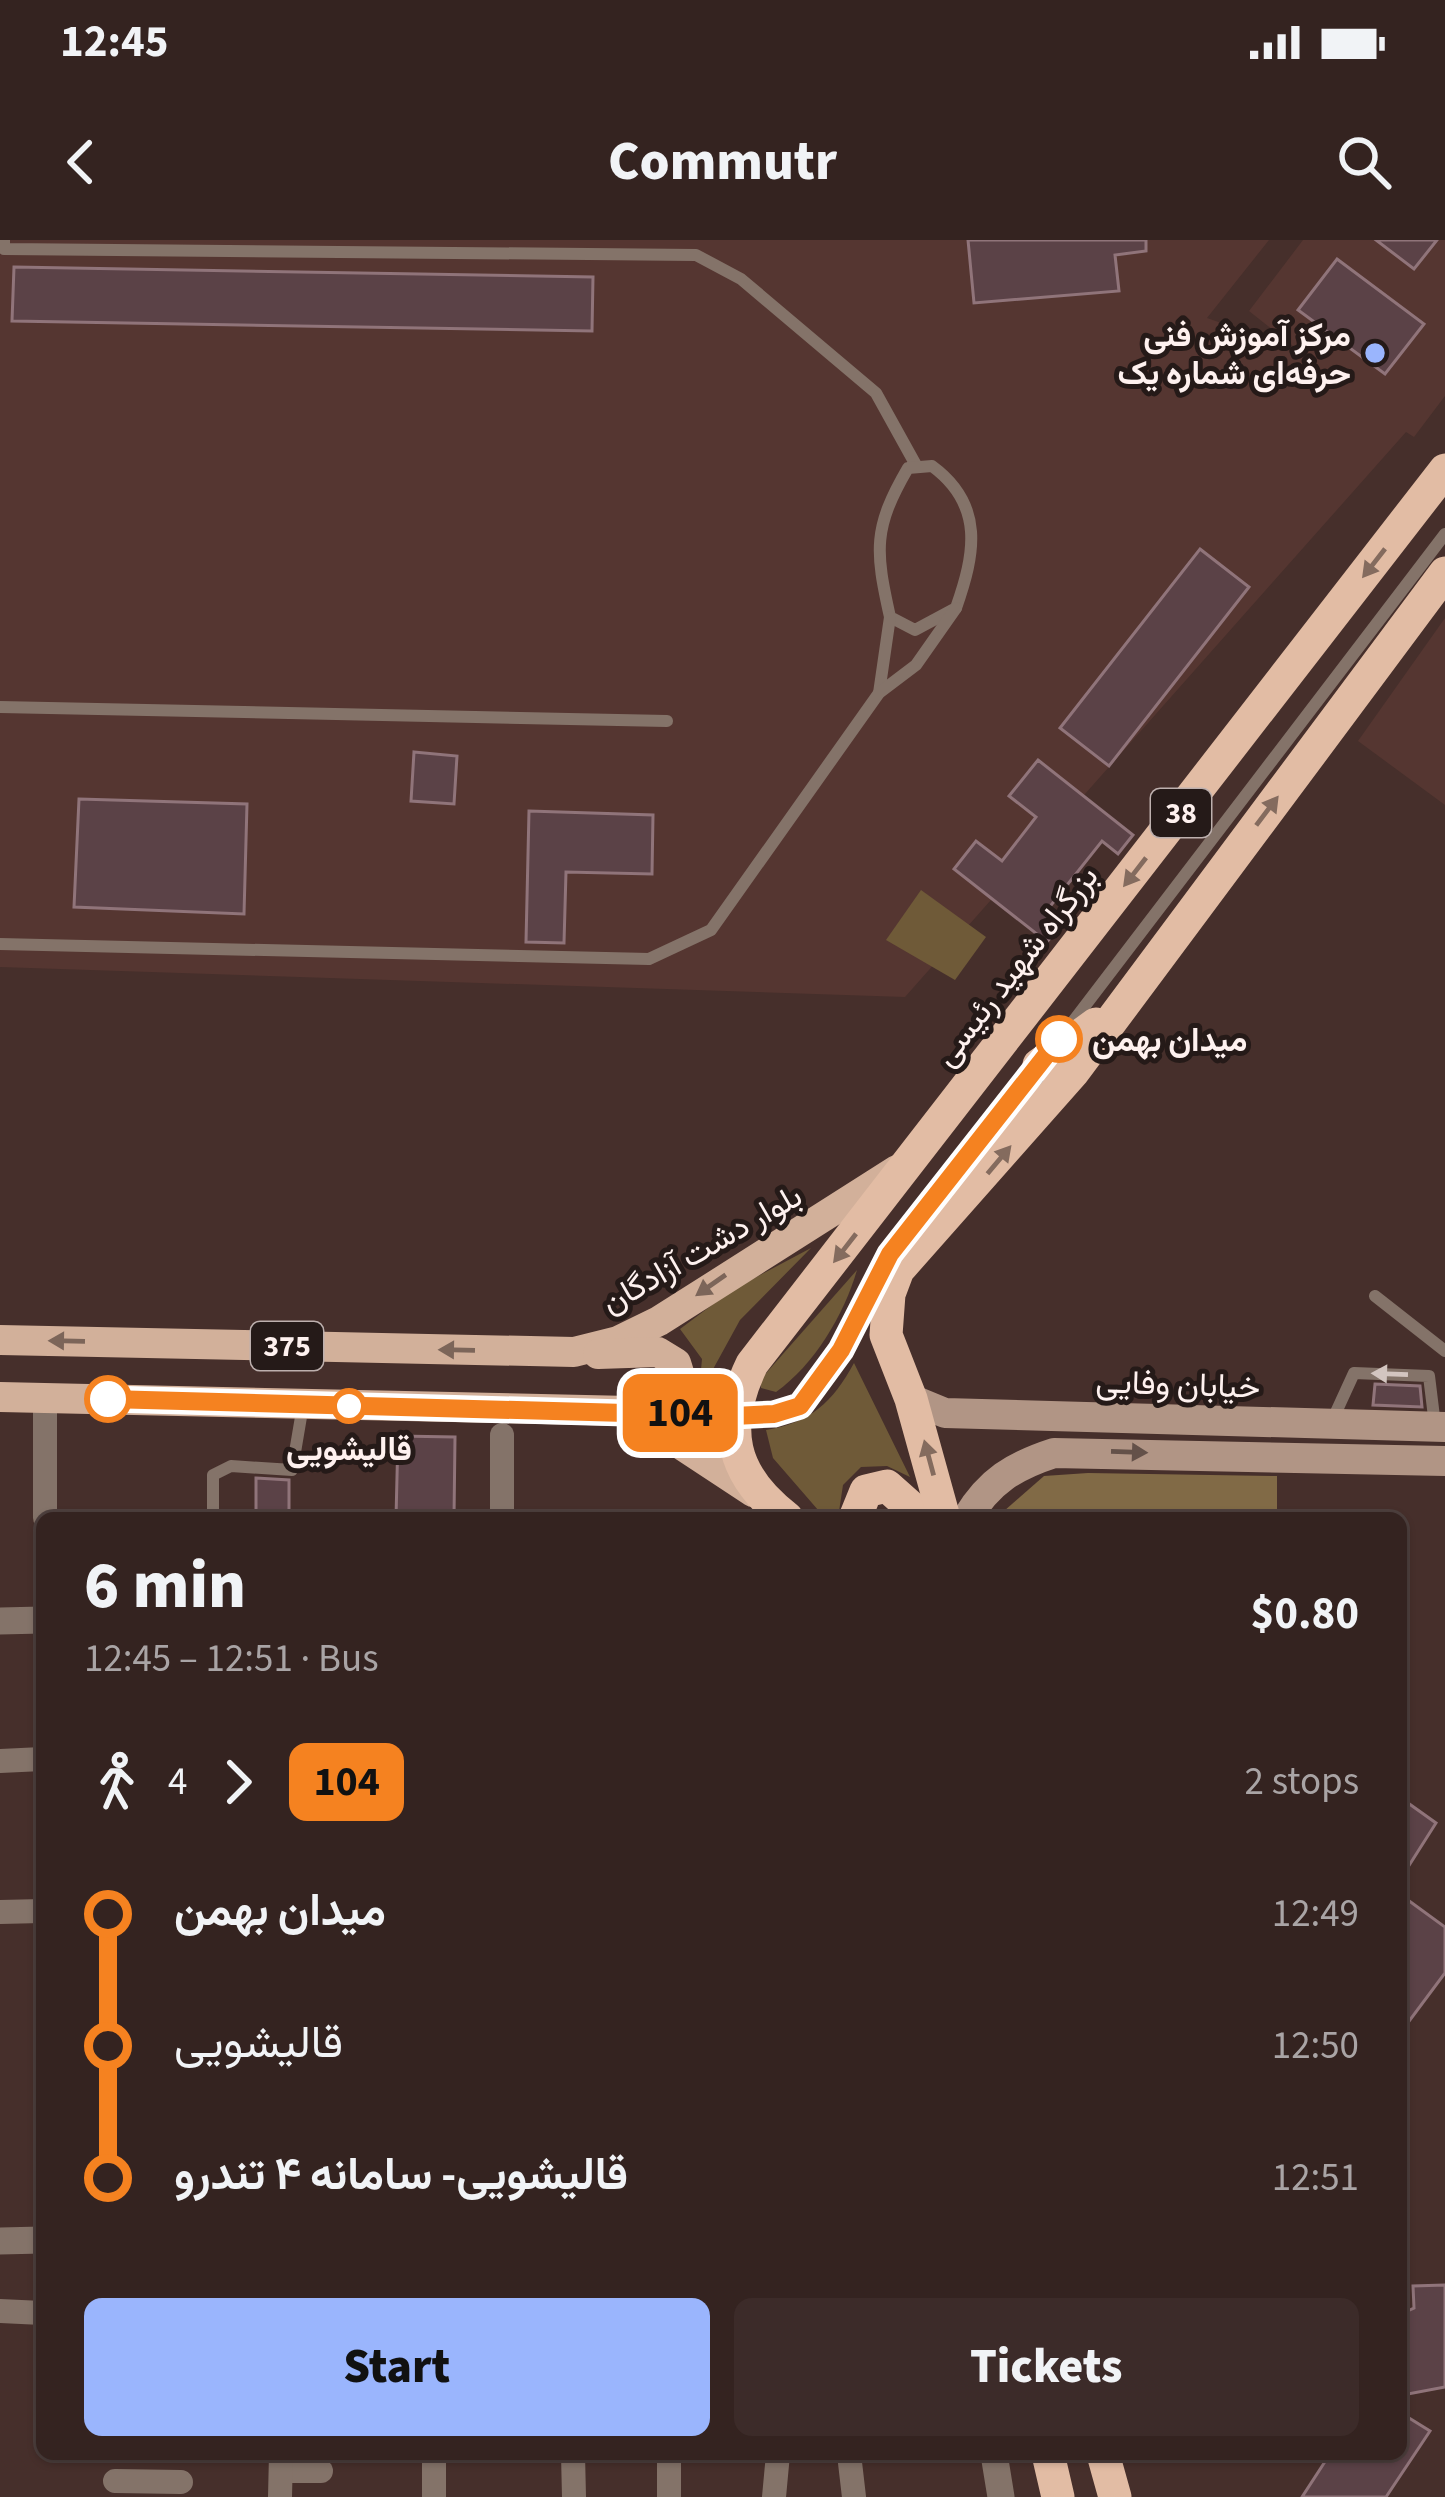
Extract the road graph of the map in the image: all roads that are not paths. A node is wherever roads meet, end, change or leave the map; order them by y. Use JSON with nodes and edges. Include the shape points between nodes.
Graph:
{"nodes":[{"id":1,"x":4,"y":240,"type":"edge"},
{"id":2,"x":917,"y":467,"type":"junction"},
{"id":3,"x":1445,"y":470,"type":"edge"},
{"id":4,"x":1445,"y":534,"type":"edge"},
{"id":5,"x":1445,"y":572,"type":"edge"},
{"id":6,"x":956,"y":608,"type":"junction"},
{"id":7,"x":890,"y":617,"type":"junction"},
{"id":8,"x":879,"y":693,"type":"junction"},
{"id":9,"x":0,"y":706,"type":"edge"},
{"id":10,"x":667,"y":721,"type":"dead end"},
{"id":11,"x":0,"y":944,"type":"edge"},
{"id":12,"x":1122,"y":1006,"type":"junction"},
{"id":13,"x":1040,"y":1065,"type":"junction"},
{"id":14,"x":916,"y":1156,"type":"junction"},
{"id":15,"x":1376,"y":1296,"type":"dead end"},
{"id":16,"x":0,"y":1340,"type":"edge"},
{"id":17,"x":1445,"y":1351,"type":"edge"},
{"id":18,"x":574,"y":1352,"type":"junction"},
{"id":19,"x":0,"y":1397,"type":"edge"},
{"id":20,"x":45,"y":1398,"type":"junction"},
{"id":21,"x":911,"y":1399,"type":"junction"},
{"id":22,"x":303,"y":1405,"type":"junction"},
{"id":23,"x":630,"y":1411,"type":"junction"},
{"id":24,"x":734,"y":1416,"type":"junction"},
{"id":25,"x":1331,"y":1424,"type":"junction"},
{"id":26,"x":1440,"y":1427,"type":"edge"},
{"id":27,"x":502,"y":1435,"type":"dead end"},
{"id":28,"x":1445,"y":1461,"type":"edge"},
{"id":29,"x":753,"y":1492,"type":"junction"},
{"id":30,"x":45,"y":1512,"type":"edge"},
{"id":31,"x":213,"y":1512,"type":"edge"},
{"id":32,"x":502,"y":1512,"type":"edge"},
{"id":33,"x":779,"y":1512,"type":"edge"},
{"id":34,"x":857,"y":1512,"type":"edge"},
{"id":35,"x":916,"y":1512,"type":"edge"},
{"id":36,"x":942,"y":1512,"type":"edge"},
{"id":37,"x":970,"y":1512,"type":"edge"},
{"id":38,"x":36,"y":1620,"type":"edge"},
{"id":39,"x":0,"y":1621,"type":"edge"},
{"id":40,"x":36,"y":1760,"type":"edge"},
{"id":41,"x":0,"y":1761,"type":"edge"},
{"id":42,"x":36,"y":1911,"type":"edge"},
{"id":43,"x":0,"y":1912,"type":"edge"},
{"id":44,"x":36,"y":2240,"type":"edge"},
{"id":45,"x":0,"y":2241,"type":"edge"},
{"id":46,"x":0,"y":2311,"type":"edge"},
{"id":47,"x":36,"y":2313,"type":"edge"},
{"id":48,"x":434,"y":2460,"type":"edge"},
{"id":49,"x":573,"y":2460,"type":"edge"},
{"id":50,"x":669,"y":2460,"type":"edge"},
{"id":51,"x":777,"y":2460,"type":"edge"},
{"id":52,"x":850,"y":2460,"type":"edge"},
{"id":53,"x":995,"y":2460,"type":"edge"},
{"id":54,"x":1049,"y":2460,"type":"edge"},
{"id":55,"x":1105,"y":2460,"type":"edge"},
{"id":56,"x":281,"y":2462,"type":"edge"},
{"id":57,"x":321,"y":2471,"type":"dead end"},
{"id":58,"x":181,"y":2482,"type":"dead end"},
{"id":59,"x":115,"y":2489,"type":"edge"},
{"id":60,"x":280,"y":2497,"type":"edge"},
{"id":61,"x":434,"y":2497,"type":"edge"},
{"id":62,"x":574,"y":2497,"type":"edge"},
{"id":63,"x":669,"y":2497,"type":"edge"},
{"id":64,"x":774,"y":2497,"type":"edge"},
{"id":65,"x":854,"y":2497,"type":"edge"},
{"id":66,"x":1001,"y":2497,"type":"edge"},
{"id":67,"x":1058,"y":2497,"type":"edge"},
{"id":68,"x":1114,"y":2497,"type":"edge"}],
"edges":[{"from":1,"to":2,"type":"lane","via":[[4,249],[696,255],[741,279],[876,393]]},
{"from":2,"to":6,"type":"lane","via":[[932,466],[953,482],[969,519],[974,555]]},
{"from":2,"to":7,"type":"lane","via":[[908,468],[883,511],[878,564]]},
{"from":3,"to":14,"type":"highway","name":"بزرگراه شهید رئیسی","number":"38","one_way":true},
{"from":4,"to":13,"type":"lane"},
{"from":12,"to":5,"type":"highway","number":"38","one_way":true},
{"from":6,"to":7,"type":"lane","via":[[915,629]]},
{"from":6,"to":8,"type":"lane","via":[[916,665]]},
{"from":7,"to":8,"type":"lane"},
{"from":8,"to":11,"type":"lane","via":[[711,930],[649,959]]},
{"from":9,"to":10,"type":"lane"},
{"from":12,"to":13,"type":"highway"},
{"from":21,"to":12,"type":"highway","number":"38","one_way":true,"via":[[886,1335],[898,1270],[998,1162]]},
{"from":13,"to":24,"type":"lane","via":[[890,1254],[841,1350],[800,1406]]},
{"from":14,"to":18,"type":"main road","name":"بلوار دشت آزادگان","number":"375","one_way":true,"via":[[659,1321]]},
{"from":14,"to":24,"type":"highway","name":"بزرگراه شهید رئیسی","number":"38","one_way":true,"via":[[752,1364]]},
{"from":15,"to":17,"type":"lane"},
{"from":18,"to":16,"type":"main road","name":"بلوار دشت آزادگان","number":"375","one_way":true},
{"from":18,"to":23,"type":"main road","via":[[672,1358],[680,1376],[674,1389]]},
{"from":19,"to":20,"type":"main road","number":"375"},
{"from":20,"to":22,"type":"main road","number":"375"},
{"from":20,"to":30,"type":"street"},
{"from":21,"to":25,"type":"main road","name":"خیابان وفایی","via":[[945,1412]]},
{"from":36,"to":21,"type":"highway","number":"38","one_way":true},
{"from":22,"to":23,"type":"main road","number":"375"},
{"from":22,"to":31,"type":"lane","via":[[292,1470],[231,1466],[213,1475]]},
{"from":23,"to":24,"type":"lane"},
{"from":23,"to":29,"type":"main road"},
{"from":24,"to":29,"type":"highway"},
{"from":25,"to":26,"type":"main road","name":"خیابان وفایی"},
{"from":26,"to":25,"type":"lane","one_way":true,"via":[[1429,1376],[1389,1373],[1354,1373]]},
{"from":27,"to":32,"type":"street"},
{"from":37,"to":28,"type":"main road","one_way":true,"via":[[1015,1465],[1054,1453]]},
{"from":29,"to":33,"type":"highway"},
{"from":34,"to":35,"type":"highway","via":[[866,1491],[886,1486]]},
{"from":38,"to":39,"type":"street"},
{"from":40,"to":41,"type":"street"},
{"from":42,"to":43,"type":"street"},
{"from":44,"to":45,"type":"street"},
{"from":46,"to":47,"type":"street"},
{"from":48,"to":61,"type":"street"},
{"from":49,"to":62,"type":"street"},
{"from":50,"to":63,"type":"street"},
{"from":51,"to":64,"type":"street"},
{"from":52,"to":65,"type":"street"},
{"from":53,"to":66,"type":"street"},
{"from":54,"to":67,"type":"highway"},
{"from":55,"to":68,"type":"highway"},
{"from":56,"to":57,"type":"street"},
{"from":56,"to":60,"type":"street"},
{"from":58,"to":59,"type":"street"}]}
